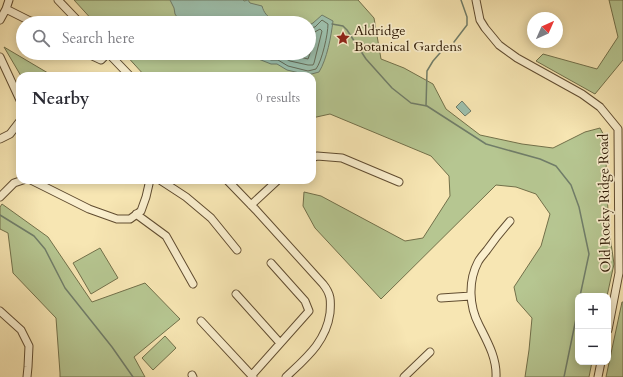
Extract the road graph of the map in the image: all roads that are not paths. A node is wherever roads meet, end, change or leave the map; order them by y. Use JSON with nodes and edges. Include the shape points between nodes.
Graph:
{"nodes":[{"id":1,"x":9,"y":0,"type":"edge"},
{"id":2,"x":58,"y":0,"type":"edge"},
{"id":3,"x":476,"y":0,"type":"edge"},
{"id":4,"x":6,"y":9,"type":"junction"},
{"id":5,"x":20,"y":16,"type":"edge"},
{"id":6,"x":73,"y":16,"type":"edge"},
{"id":7,"x":0,"y":20,"type":"edge"},
{"id":8,"x":0,"y":58,"type":"edge"},
{"id":9,"x":115,"y":60,"type":"edge"},
{"id":10,"x":126,"y":72,"type":"edge"},
{"id":11,"x":16,"y":92,"type":"edge"},
{"id":12,"x":16,"y":126,"type":"edge"},
{"id":13,"x":620,"y":129,"type":"edge"},
{"id":14,"x":0,"y":139,"type":"edge"},
{"id":15,"x":316,"y":156,"type":"edge"},
{"id":16,"x":16,"y":182,"type":"edge"},
{"id":17,"x":399,"y":182,"type":"dead end"},
{"id":18,"x":39,"y":184,"type":"edge"},
{"id":19,"x":149,"y":184,"type":"edge"},
{"id":20,"x":166,"y":184,"type":"edge"},
{"id":21,"x":231,"y":184,"type":"edge"},
{"id":22,"x":274,"y":184,"type":"edge"},
{"id":23,"x":0,"y":196,"type":"edge"},
{"id":24,"x":251,"y":205,"type":"junction"},
{"id":25,"x":136,"y":214,"type":"junction"},
{"id":26,"x":510,"y":221,"type":"dead end"},
{"id":27,"x":237,"y":250,"type":"dead end"},
{"id":28,"x":270,"y":263,"type":"dead end"},
{"id":29,"x":193,"y":284,"type":"dead end"},
{"id":30,"x":236,"y":294,"type":"dead end"},
{"id":31,"x":471,"y":296,"type":"junction"},
{"id":32,"x":441,"y":298,"type":"dead end"},
{"id":33,"x":0,"y":311,"type":"edge"},
{"id":34,"x":201,"y":321,"type":"dead end"},
{"id":35,"x":608,"y":329,"type":"edge"},
{"id":36,"x":280,"y":343,"type":"junction"},
{"id":37,"x":430,"y":352,"type":"dead end"},
{"id":38,"x":600,"y":365,"type":"edge"},
{"id":39,"x":252,"y":376,"type":"edge"},
{"id":40,"x":26,"y":377,"type":"edge"},
{"id":41,"x":286,"y":377,"type":"edge"},
{"id":42,"x":404,"y":377,"type":"edge"},
{"id":43,"x":496,"y":377,"type":"edge"},
{"id":44,"x":598,"y":377,"type":"edge"}],
"edges":[{"from":1,"to":4,"type":"street"},
{"from":2,"to":6,"type":"street"},
{"from":3,"to":13,"type":"street","name":"Old Rocky Ridge Road","via":[[480,20],[499,45],[516,58],[594,102]]},
{"from":4,"to":5,"type":"street"},
{"from":4,"to":7,"type":"street"},
{"from":8,"to":11,"type":"street"},
{"from":9,"to":10,"type":"street"},
{"from":12,"to":14,"type":"street","via":[[10,134]]},
{"from":13,"to":35,"type":"street","name":"Old Rocky Ridge Road","via":[[619,273]]},
{"from":15,"to":17,"type":"street","via":[[342,158]]},
{"from":16,"to":23,"type":"street"},
{"from":18,"to":25,"type":"street","via":[[89,210],[117,219],[130,219]]},
{"from":19,"to":25,"type":"street","via":[[141,211]]},
{"from":20,"to":27,"type":"street","via":[[211,218]]},
{"from":21,"to":24,"type":"street"},
{"from":22,"to":24,"type":"street"},
{"from":24,"to":41,"type":"street","via":[[330,293],[331,306],[327,327],[320,341]]},
{"from":25,"to":29,"type":"street","via":[[166,236]]},
{"from":26,"to":31,"type":"street","via":[[478,261]]},
{"from":28,"to":36,"type":"street","via":[[305,301],[309,311]]},
{"from":30,"to":36,"type":"street"},
{"from":31,"to":32,"type":"street"},
{"from":31,"to":43,"type":"street","via":[[477,322],[490,346]]},
{"from":33,"to":40,"type":"street","via":[[21,330],[29,346]]},
{"from":34,"to":39,"type":"street"},
{"from":36,"to":39,"type":"street"},
{"from":37,"to":42,"type":"street"},
{"from":38,"to":44,"type":"street"}]}
